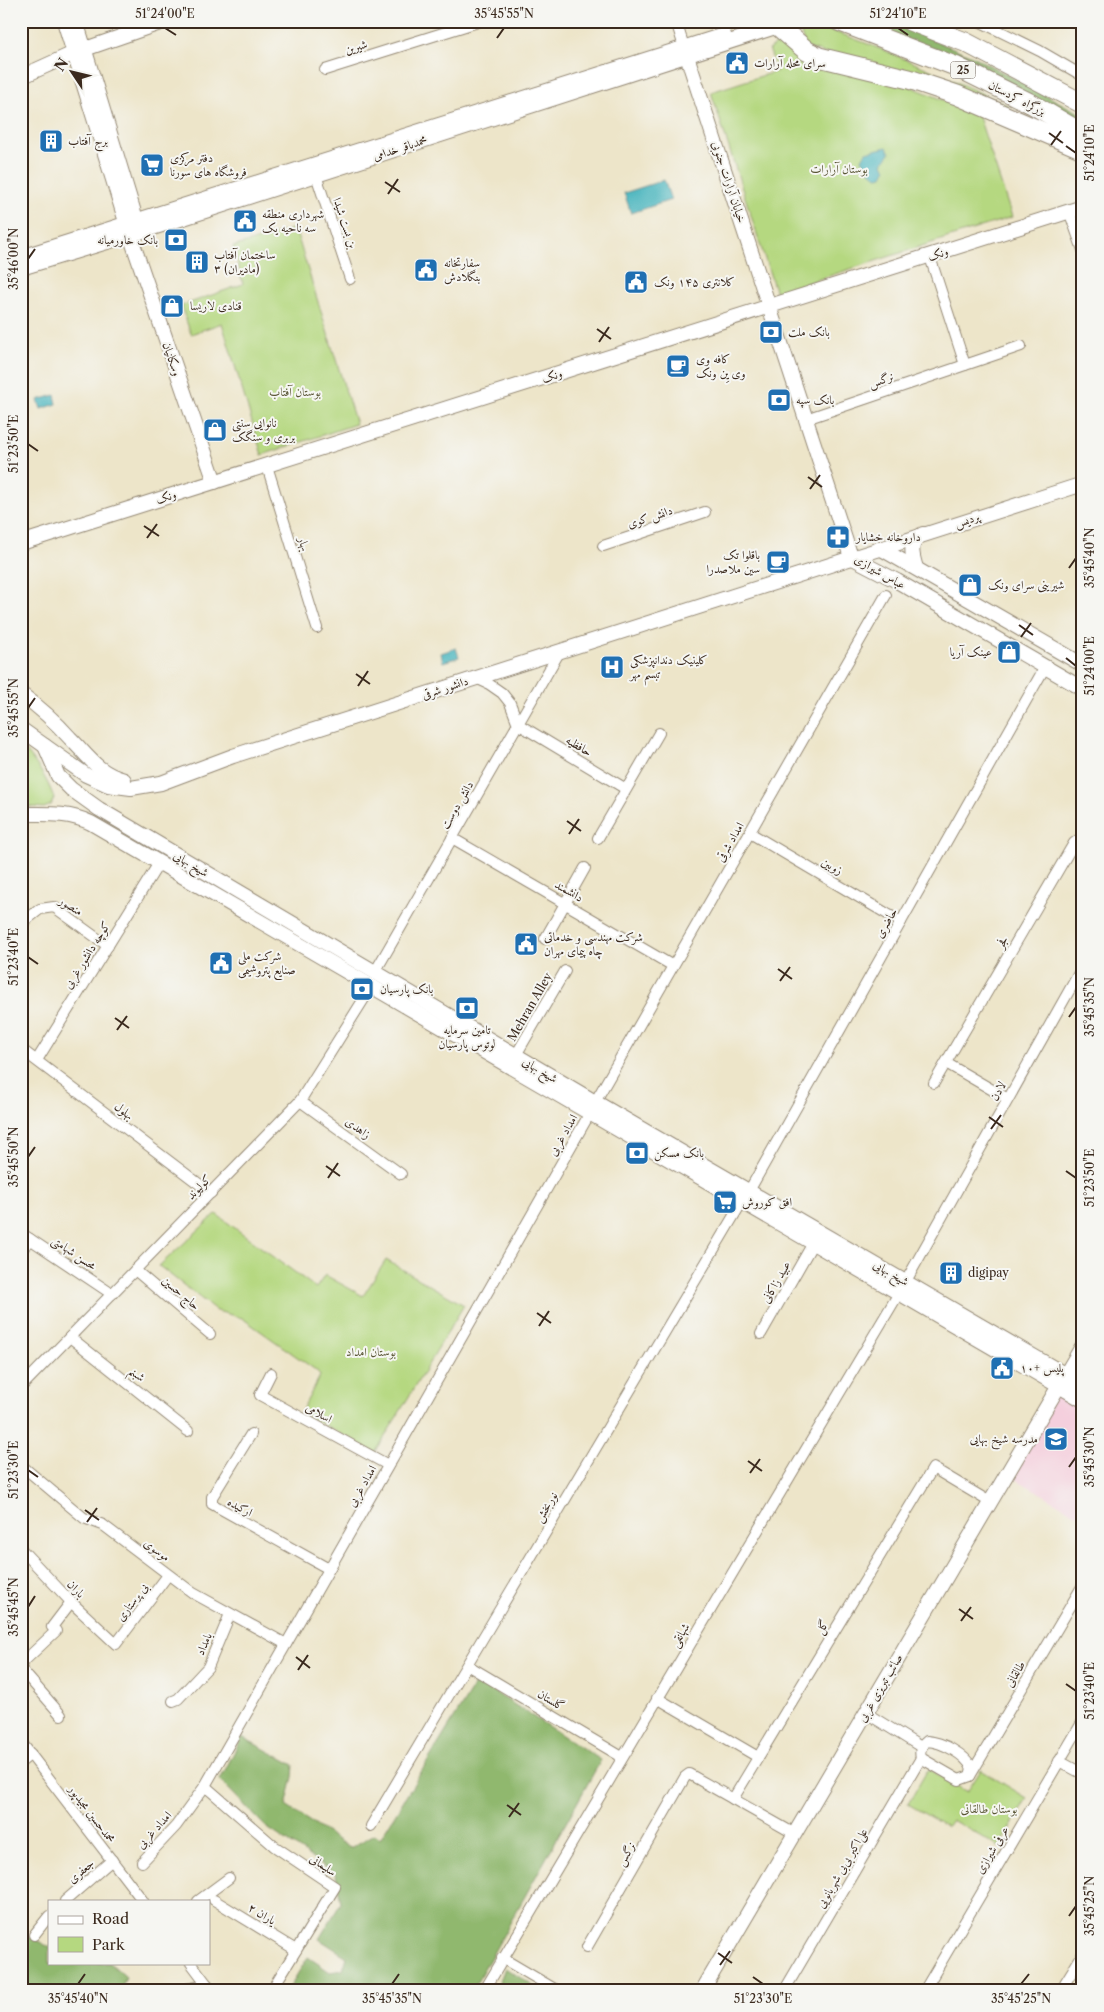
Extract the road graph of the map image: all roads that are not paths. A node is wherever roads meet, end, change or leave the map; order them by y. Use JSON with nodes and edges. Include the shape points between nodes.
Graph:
{"nodes":[{"id":1,"x":64,"y":21,"type":"edge"},
{"id":2,"x":76,"y":21,"type":"edge"},
{"id":3,"x":166,"y":21,"type":"edge"},
{"id":4,"x":481,"y":21,"type":"edge"},
{"id":5,"x":676,"y":21,"type":"edge"},
{"id":6,"x":838,"y":21,"type":"edge"},
{"id":7,"x":910,"y":21,"type":"edge"},
{"id":8,"x":979,"y":21,"type":"edge"},
{"id":9,"x":779,"y":23,"type":"edge"},
{"id":10,"x":79,"y":51,"type":"junction"},
{"id":11,"x":686,"y":52,"type":"junction"},
{"id":12,"x":325,"y":70,"type":"dead end"},
{"id":13,"x":1083,"y":76,"type":"edge"},
{"id":14,"x":21,"y":77,"type":"edge"},
{"id":15,"x":1083,"y":104,"type":"edge"},
{"id":16,"x":1083,"y":134,"type":"edge"},
{"id":17,"x":1083,"y":148,"type":"edge"},
{"id":18,"x":316,"y":175,"type":"junction"},
{"id":19,"x":264,"y":186,"type":"junction"},
{"id":20,"x":1083,"y":207,"type":"edge"},
{"id":21,"x":1069,"y":211,"type":"junction"},
{"id":22,"x":133,"y":228,"type":"junction"},
{"id":23,"x":85,"y":243,"type":"junction"},
{"id":24,"x":1083,"y":250,"type":"edge"},
{"id":25,"x":21,"y":257,"type":"edge"},
{"id":26,"x":930,"y":257,"type":"junction"},
{"id":27,"x":21,"y":268,"type":"edge"},
{"id":28,"x":350,"y":279,"type":"dead end"},
{"id":29,"x":770,"y":307,"type":"junction"},
{"id":30,"x":1021,"y":346,"type":"dead end"},
{"id":31,"x":965,"y":365,"type":"junction"},
{"id":32,"x":806,"y":418,"type":"junction"},
{"id":33,"x":268,"y":466,"type":"junction"},
{"id":34,"x":215,"y":482,"type":"junction"},
{"id":35,"x":1083,"y":484,"type":"edge"},
{"id":36,"x":705,"y":512,"type":"dead end"},
{"id":37,"x":926,"y":533,"type":"junction"},
{"id":38,"x":21,"y":543,"type":"edge"},
{"id":39,"x":603,"y":546,"type":"dead end"},
{"id":40,"x":880,"y":548,"type":"junction"},
{"id":41,"x":851,"y":557,"type":"junction"},
{"id":42,"x":916,"y":568,"type":"junction"},
{"id":43,"x":886,"y":595,"type":"dead end"},
{"id":44,"x":317,"y":628,"type":"dead end"},
{"id":45,"x":560,"y":651,"type":"junction"},
{"id":46,"x":1083,"y":665,"type":"edge"},
{"id":47,"x":1045,"y":667,"type":"junction"},
{"id":48,"x":476,"y":678,"type":"junction"},
{"id":49,"x":1083,"y":689,"type":"edge"},
{"id":50,"x":21,"y":694,"type":"edge"},
{"id":51,"x":518,"y":724,"type":"junction"},
{"id":52,"x":21,"y":729,"type":"edge"},
{"id":53,"x":659,"y":733,"type":"dead end"},
{"id":54,"x":45,"y":746,"type":"junction"},
{"id":55,"x":233,"y":756,"type":"junction"},
{"id":56,"x":626,"y":789,"type":"junction"},
{"id":57,"x":21,"y":814,"type":"edge"},
{"id":58,"x":750,"y":833,"type":"junction"},
{"id":59,"x":452,"y":838,"type":"junction"},
{"id":60,"x":598,"y":838,"type":"dead end"},
{"id":61,"x":1083,"y":841,"type":"edge"},
{"id":62,"x":159,"y":862,"type":"junction"},
{"id":63,"x":585,"y":868,"type":"dead end"},
{"id":64,"x":565,"y":903,"type":"junction"},
{"id":65,"x":901,"y":922,"type":"junction"},
{"id":66,"x":21,"y":924,"type":"edge"},
{"id":67,"x":545,"y":939,"type":"dead end"},
{"id":68,"x":108,"y":946,"type":"junction"},
{"id":69,"x":673,"y":966,"type":"junction"},
{"id":70,"x":1083,"y":966,"type":"edge"},
{"id":71,"x":565,"y":971,"type":"dead end"},
{"id":72,"x":375,"y":972,"type":"junction"},
{"id":73,"x":372,"y":986,"type":"junction"},
{"id":74,"x":440,"y":1018,"type":"junction"},
{"id":75,"x":21,"y":1049,"type":"edge"},
{"id":76,"x":516,"y":1055,"type":"junction"},
{"id":77,"x":37,"y":1060,"type":"junction"},
{"id":78,"x":946,"y":1063,"type":"junction"},
{"id":79,"x":934,"y":1083,"type":"dead end"},
{"id":80,"x":1008,"y":1099,"type":"junction"},
{"id":81,"x":300,"y":1101,"type":"junction"},
{"id":82,"x":592,"y":1107,"type":"junction"},
{"id":83,"x":401,"y":1174,"type":"dead end"},
{"id":84,"x":211,"y":1193,"type":"junction"},
{"id":85,"x":745,"y":1196,"type":"junction"},
{"id":86,"x":26,"y":1236,"type":"edge"},
{"id":87,"x":813,"y":1243,"type":"junction"},
{"id":88,"x":21,"y":1251,"type":"edge"},
{"id":89,"x":135,"y":1270,"type":"junction"},
{"id":90,"x":902,"y":1287,"type":"junction"},
{"id":91,"x":112,"y":1294,"type":"junction"},
{"id":92,"x":210,"y":1334,"type":"dead end"},
{"id":93,"x":761,"y":1334,"type":"dead end"},
{"id":94,"x":70,"y":1337,"type":"junction"},
{"id":95,"x":1083,"y":1345,"type":"edge"},
{"id":96,"x":271,"y":1373,"type":"dead end"},
{"id":97,"x":1062,"y":1380,"type":"junction"},
{"id":98,"x":1083,"y":1385,"type":"edge"},
{"id":99,"x":21,"y":1387,"type":"edge"},
{"id":100,"x":1083,"y":1400,"type":"edge"},
{"id":101,"x":188,"y":1431,"type":"dead end"},
{"id":102,"x":251,"y":1434,"type":"dead end"},
{"id":103,"x":21,"y":1465,"type":"edge"},
{"id":104,"x":388,"y":1465,"type":"junction"},
{"id":105,"x":990,"y":1502,"type":"junction"},
{"id":106,"x":21,"y":1549,"type":"edge"},
{"id":107,"x":329,"y":1569,"type":"junction"},
{"id":108,"x":168,"y":1575,"type":"junction"},
{"id":109,"x":1083,"y":1585,"type":"edge"},
{"id":110,"x":71,"y":1602,"type":"junction"},
{"id":111,"x":230,"y":1614,"type":"junction"},
{"id":112,"x":116,"y":1644,"type":"joint"},
{"id":113,"x":286,"y":1644,"type":"junction"},
{"id":114,"x":21,"y":1664,"type":"edge"},
{"id":115,"x":467,"y":1665,"type":"junction"},
{"id":116,"x":21,"y":1669,"type":"edge"},
{"id":117,"x":657,"y":1698,"type":"junction"},
{"id":118,"x":174,"y":1701,"type":"dead end"},
{"id":119,"x":866,"y":1713,"type":"junction"},
{"id":120,"x":61,"y":1715,"type":"dead end"},
{"id":121,"x":1083,"y":1721,"type":"edge"},
{"id":122,"x":21,"y":1742,"type":"edge"},
{"id":123,"x":921,"y":1747,"type":"junction"},
{"id":124,"x":31,"y":1754,"type":"junction"},
{"id":125,"x":622,"y":1757,"type":"junction"},
{"id":126,"x":758,"y":1757,"type":"junction"},
{"id":127,"x":921,"y":1758,"type":"junction"},
{"id":128,"x":1059,"y":1761,"type":"junction"},
{"id":129,"x":21,"y":1762,"type":"edge"},
{"id":130,"x":1083,"y":1774,"type":"edge"},
{"id":131,"x":970,"y":1776,"type":"junction"},
{"id":132,"x":204,"y":1786,"type":"junction"},
{"id":133,"x":733,"y":1799,"type":"junction"},
{"id":134,"x":371,"y":1826,"type":"dead end"},
{"id":135,"x":795,"y":1834,"type":"junction"},
{"id":136,"x":112,"y":1860,"type":"junction"},
{"id":137,"x":142,"y":1862,"type":"dead end"},
{"id":138,"x":228,"y":1878,"type":"dead end"},
{"id":139,"x":66,"y":1900,"type":"edge"},
{"id":140,"x":142,"y":1900,"type":"edge"},
{"id":141,"x":199,"y":1900,"type":"edge"},
{"id":142,"x":214,"y":1900,"type":"dead end"},
{"id":143,"x":48,"y":1917,"type":"edge"},
{"id":144,"x":34,"y":1935,"type":"dead end"},
{"id":145,"x":587,"y":1947,"type":"dead end"},
{"id":146,"x":296,"y":1950,"type":"junction"},
{"id":147,"x":1083,"y":1954,"type":"edge"},
{"id":148,"x":502,"y":1958,"type":"junction"},
{"id":149,"x":192,"y":1964,"type":"edge"},
{"id":150,"x":1065,"y":1983,"type":"dead end"},
{"id":151,"x":210,"y":1988,"type":"edge"},
{"id":152,"x":175,"y":1991,"type":"edge"},
{"id":153,"x":271,"y":1991,"type":"edge"},
{"id":154,"x":484,"y":1991,"type":"edge"},
{"id":155,"x":558,"y":1991,"type":"edge"},
{"id":156,"x":702,"y":1991,"type":"edge"},
{"id":157,"x":784,"y":1991,"type":"edge"},
{"id":158,"x":924,"y":1991,"type":"edge"}],
"edges":[{"from":1,"to":10,"type":"main road"},
{"from":2,"to":10,"type":"main road"},
{"from":3,"to":10,"type":"main road"},
{"from":4,"to":12,"type":"street","name":"شیرین"},
{"from":5,"to":11,"type":"street"},
{"from":6,"to":16,"type":"highway","name":"بزرگراه کردستان","number":"25","via":[[955,66],[1032,104]]},
{"from":7,"to":15,"type":"highway","name":"بزرگراه کردستان","number":"25","via":[[965,42]]},
{"from":8,"to":13,"type":"street"},
{"from":9,"to":11,"type":"main road","name":"محمدباقر خدامی"},
{"from":9,"to":17,"type":"highway","via":[[807,52],[819,57],[909,79],[956,95]]},
{"from":10,"to":14,"type":"main road"},
{"from":10,"to":22,"type":"main road","name":"وسکانیان"},
{"from":11,"to":18,"type":"main road","name":"محمدباقر خدامی"},
{"from":11,"to":19,"type":"main road","name":"محمدباقر خدامی"},
{"from":11,"to":29,"type":"main road","name":"خیابان آرارات جنوبی"},
{"from":18,"to":19,"type":"main road","name":"محمدباقر خدامی"},
{"from":18,"to":28,"type":"street","name":"بن بست شیدا"},
{"from":19,"to":22,"type":"main road","name":"محمدباقر خدامی"},
{"from":20,"to":21,"type":"main road","name":"ونک"},
{"from":21,"to":24,"type":"street"},
{"from":21,"to":26,"type":"main road","name":"ونک"},
{"from":22,"to":23,"type":"main road","name":"محمدباقر خدامی"},
{"from":22,"to":34,"type":"main road","name":"وسکانیان"},
{"from":23,"to":25,"type":"main road","name":"محمدباقر خدامی"},
{"from":23,"to":27,"type":"main road","name":"محمدباقر خدامی"},
{"from":26,"to":29,"type":"main road","name":"ونک"},
{"from":26,"to":31,"type":"street"},
{"from":29,"to":32,"type":"main road","name":"عباس شیرازی"},
{"from":29,"to":33,"type":"main road","name":"ونک"},
{"from":30,"to":31,"type":"street","name":"نرگس"},
{"from":31,"to":32,"type":"street","name":"نرگس"},
{"from":32,"to":41,"type":"main road","name":"عباس شیرازی"},
{"from":33,"to":34,"type":"main road","name":"ونک"},
{"from":33,"to":44,"type":"street","name":"بهار"},
{"from":34,"to":38,"type":"main road","name":"ونک"},
{"from":35,"to":37,"type":"main road","name":"پردیس"},
{"from":36,"to":39,"type":"street","name":"دانش کوی"},
{"from":37,"to":40,"type":"main road","name":"پردیس"},
{"from":37,"to":42,"type":"main road","via":[[919,536],[912,546]]},
{"from":40,"to":41,"type":"main road","name":"پردیس"},
{"from":40,"to":42,"type":"main road","name":"عباس شیرازی"},
{"from":41,"to":45,"type":"main road","name":"دانشور شرقی"},
{"from":41,"to":47,"type":"main road","name":"عباس شیرازی"},
{"from":42,"to":46,"type":"main road","name":"عباس شیرازی"},
{"from":43,"to":58,"type":"street","name":"امداد شرقی"},
{"from":45,"to":48,"type":"main road","name":"دانشور شرقی"},
{"from":45,"to":51,"type":"street","name":"دانش دوست"},
{"from":47,"to":49,"type":"main road","name":"عباس شیرازی"},
{"from":47,"to":65,"type":"street","name":"حاضری"},
{"from":48,"to":51,"type":"street","via":[[502,693],[510,703]]},
{"from":48,"to":55,"type":"main road","name":"دانشور شرقی"},
{"from":50,"to":55,"type":"main road","via":[[40,707],[92,763],[109,776],[125,781],[160,776],[213,756]]},
{"from":51,"to":56,"type":"street","name":"حافظیه"},
{"from":51,"to":59,"type":"street","name":"دانش دوست"},
{"from":52,"to":54,"type":"main road"},
{"from":53,"to":56,"type":"street"},
{"from":54,"to":55,"type":"main road","name":"دانشور شرقی","via":[[100,782],[131,788],[161,783]]},
{"from":54,"to":72,"type":"main road","name":"شیخ بهایی","via":[[58,776],[99,809]]},
{"from":56,"to":60,"type":"street"},
{"from":57,"to":62,"type":"main road","name":"شیخ بهایی","via":[[60,813],[81,818]]},
{"from":58,"to":65,"type":"street","name":"زوبین"},
{"from":58,"to":69,"type":"street","name":"امداد شرقی"},
{"from":59,"to":64,"type":"street","name":"دانشمند"},
{"from":59,"to":72,"type":"street","name":"دانش دوست"},
{"from":61,"to":78,"type":"street","name":"فجر","via":[[1074,843]]},
{"from":62,"to":68,"type":"street","name":"کوچه دانشور غربی"},
{"from":62,"to":73,"type":"main road","name":"شیخ بهایی"},
{"from":63,"to":64,"type":"street"},
{"from":64,"to":67,"type":"street"},
{"from":64,"to":69,"type":"street","name":"دانشمند"},
{"from":65,"to":85,"type":"street","name":"حاضری"},
{"from":66,"to":68,"type":"street","name":"منصور","via":[[40,909],[54,907]]},
{"from":68,"to":77,"type":"street","name":"کوچه دانشور غربی"},
{"from":69,"to":82,"type":"street","name":"امداد شرقی"},
{"from":70,"to":80,"type":"street","name":"لادن"},
{"from":71,"to":76,"type":"street","name":"Mehran Alley"},
{"from":72,"to":74,"type":"main road","name":"شیخ بهایی"},
{"from":73,"to":74,"type":"main road","name":"شیخ بهایی"},
{"from":73,"to":81,"type":"street","name":"کولیوند"},
{"from":74,"to":76,"type":"main road","name":"شیخ بهایی"},
{"from":74,"to":82,"type":"main road","name":"شیخ بهایی"},
{"from":75,"to":77,"type":"street","name":"بهلول"},
{"from":76,"to":82,"type":"main road","name":"شیخ بهایی"},
{"from":77,"to":84,"type":"street","name":"بهلول"},
{"from":78,"to":79,"type":"street","name":"فجر"},
{"from":78,"to":80,"type":"street"},
{"from":80,"to":90,"type":"street","name":"لادن"},
{"from":81,"to":83,"type":"street","name":"زاهدی"},
{"from":81,"to":84,"type":"street","name":"کولیوند"},
{"from":82,"to":85,"type":"main road","name":"شیخ بهایی"},
{"from":82,"to":104,"type":"street","name":"امداد غربی"},
{"from":84,"to":89,"type":"street","name":"کولیوند"},
{"from":85,"to":87,"type":"main road","name":"شیخ بهایی"},
{"from":85,"to":90,"type":"main road","name":"شیخ بهایی"},
{"from":85,"to":115,"type":"street","name":"نوربخش"},
{"from":86,"to":88,"type":"street"},
{"from":86,"to":91,"type":"street","name":"محسن شهامتی"},
{"from":87,"to":90,"type":"main road","name":"شیخ بهایی"},
{"from":87,"to":93,"type":"street","name":"عبید زاکانی"},
{"from":89,"to":91,"type":"street","name":"کولیوند"},
{"from":89,"to":92,"type":"street","name":"حاج حسین"},
{"from":90,"to":97,"type":"main road","name":"شیخ بهایی"},
{"from":90,"to":117,"type":"street","name":"شهانقی"},
{"from":91,"to":94,"type":"street","name":"کولیوند"},
{"from":94,"to":99,"type":"street","name":"کولیوند"},
{"from":94,"to":101,"type":"street","name":"شبنم"},
{"from":95,"to":97,"type":"main road","name":"صائب تبریزی غربی"},
{"from":96,"to":104,"type":"street","name":"اسلامی","via":[[260,1395]]},
{"from":97,"to":98,"type":"main road","name":"شیخ بهایی"},
{"from":97,"to":100,"type":"main road","name":"شیخ بهایی"},
{"from":97,"to":105,"type":"main road","name":"صائب تبریزی غربی"},
{"from":102,"to":107,"type":"street","name":"ارکیده","via":[[212,1497],[212,1504]]},
{"from":103,"to":108,"type":"street","name":"موسوی","via":[[84,1518],[103,1525]]},
{"from":104,"to":107,"type":"street","name":"امداد غربی"},
{"from":105,"to":119,"type":"main road","name":"صائب تبریزی غربی"},
{"from":105,"to":126,"type":"street","name":"گل","via":[[933,1468]]},
{"from":106,"to":110,"type":"street","name":"باران"},
{"from":107,"to":113,"type":"street","name":"امداد غربی"},
{"from":108,"to":111,"type":"street","name":"موسوی"},
{"from":108,"to":112,"type":"street","name":"بی پرستاری"},
{"from":109,"to":131,"type":"street","name":"طالقانی"},
{"from":110,"to":112,"type":"street","name":"باران"},
{"from":110,"to":114,"type":"street","via":[[52,1626],[56,1631]]},
{"from":111,"to":113,"type":"street","name":"موسوی"},
{"from":111,"to":118,"type":"street","name":"بامداد","via":[[208,1666]]},
{"from":113,"to":132,"type":"street","name":"امداد غربی"},
{"from":115,"to":125,"type":"street","name":"گلستان"},
{"from":115,"to":134,"type":"street","name":"نوربخش"},
{"from":116,"to":120,"type":"street"},
{"from":117,"to":125,"type":"street","name":"شهانقی"},
{"from":117,"to":126,"type":"street"},
{"from":119,"to":123,"type":"street"},
{"from":119,"to":135,"type":"main road","name":"صائب تبریزی غربی"},
{"from":121,"to":128,"type":"street","name":"عرفی شیرازی"},
{"from":122,"to":124,"type":"street","name":"محمدحسین مجیدپور"},
{"from":123,"to":127,"type":"street"},
{"from":123,"to":131,"type":"street","via":[[927,1741],[950,1749],[969,1763],[972,1768]]},
{"from":124,"to":129,"type":"street"},
{"from":124,"to":136,"type":"street","name":"محمدحسین مجیدپور"},
{"from":125,"to":148,"type":"street","name":"شهانقی"},
{"from":126,"to":133,"type":"street","name":"گل"},
{"from":127,"to":131,"type":"street","via":[[960,1780]]},
{"from":127,"to":157,"type":"street","name":"علی‌اکبر بی‌بی شهربانویی"},
{"from":128,"to":130,"type":"street"},
{"from":128,"to":158,"type":"street","name":"عرفی شیرازی"},
{"from":132,"to":137,"type":"street","name":"امداد غربی","via":[[176,1826]]},
{"from":132,"to":146,"type":"street","name":"سلیمانی","via":[[274,1846],[335,1887]]},
{"from":133,"to":135,"type":"street"},
{"from":133,"to":145,"type":"street","name":"نرگس","via":[[688,1774],[685,1777]]},
{"from":135,"to":156,"type":"main road","name":"صائب تبریزی غربی"},
{"from":136,"to":139,"type":"street","name":"جعفری"},
{"from":136,"to":140,"type":"street","name":"محمدحسین مجیدپور"},
{"from":138,"to":141,"type":"street"},
{"from":142,"to":146,"type":"street","name":"یاران ٢"},
{"from":143,"to":144,"type":"street"},
{"from":146,"to":153,"type":"street","name":"سلیمانی"},
{"from":147,"to":150,"type":"street"},
{"from":148,"to":154,"type":"street","name":"شهانقی"},
{"from":148,"to":155,"type":"street"},
{"from":149,"to":151,"type":"street"},
{"from":151,"to":152,"type":"street"}]}
